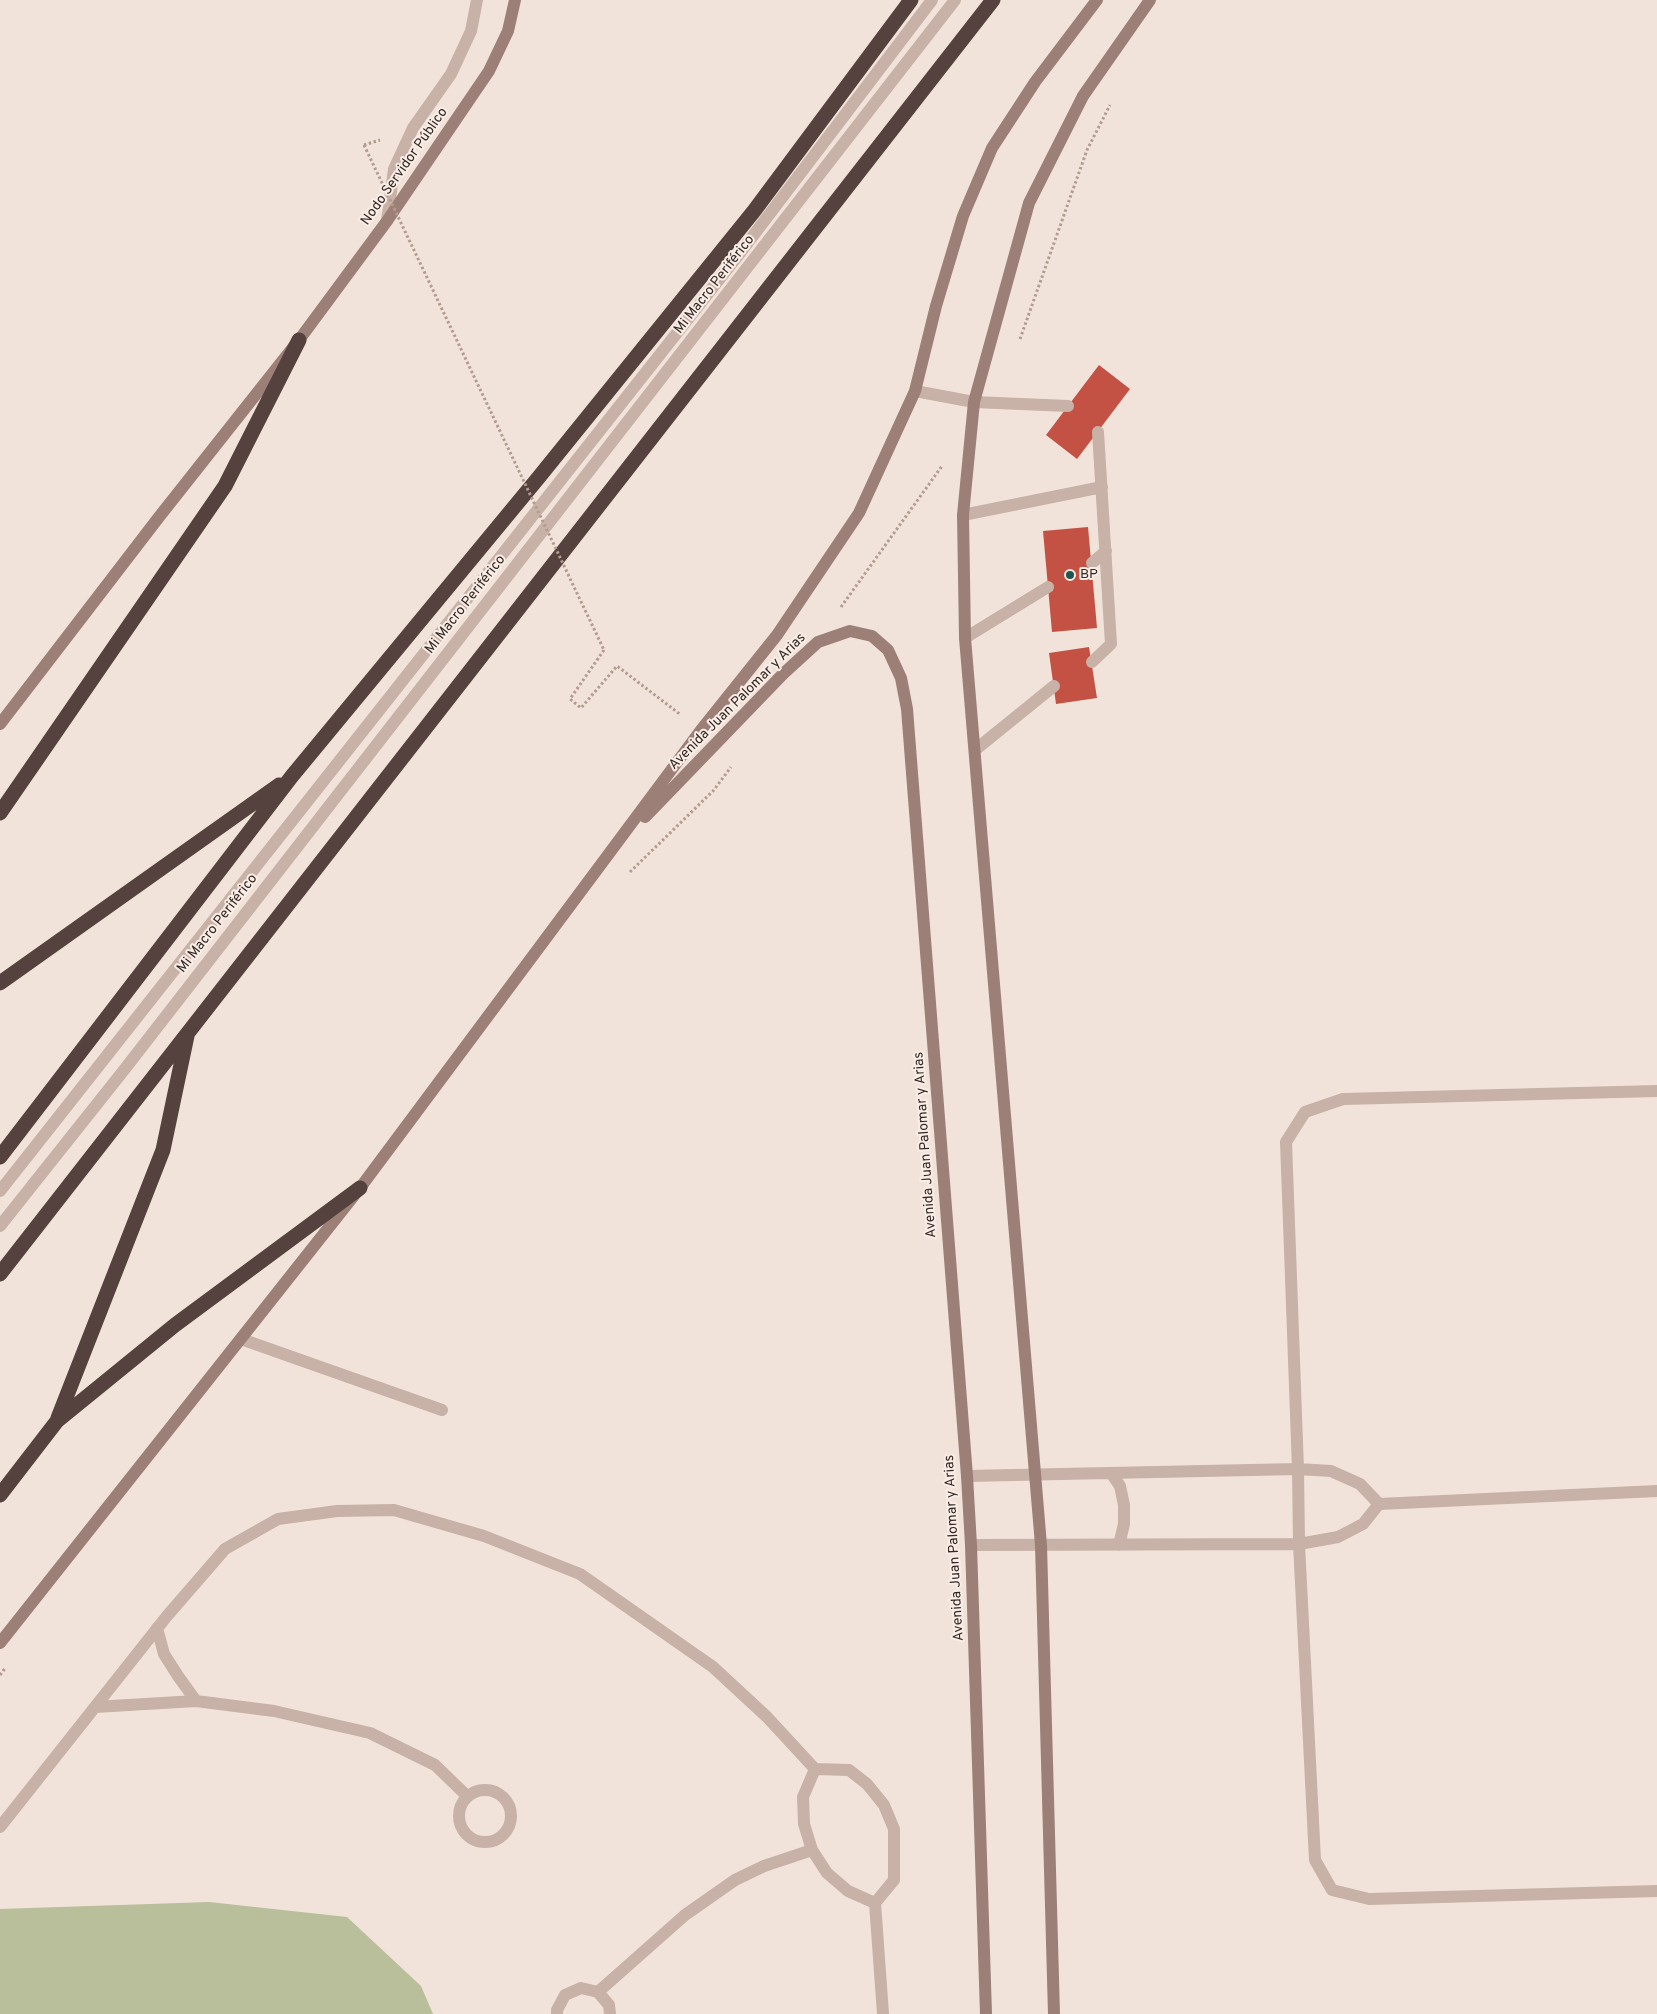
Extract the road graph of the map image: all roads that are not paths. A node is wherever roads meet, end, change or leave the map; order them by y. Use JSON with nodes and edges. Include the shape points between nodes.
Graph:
{"nodes":[{"id":1,"x":477,"y":0,"type":"edge"},
{"id":2,"x":515,"y":0,"type":"edge"},
{"id":3,"x":911,"y":0,"type":"edge"},
{"id":4,"x":932,"y":0,"type":"edge"},
{"id":5,"x":955,"y":0,"type":"edge"},
{"id":6,"x":993,"y":0,"type":"edge"},
{"id":7,"x":1097,"y":0,"type":"edge"},
{"id":8,"x":1150,"y":0,"type":"edge"},
{"id":9,"x":387,"y":221,"type":"junction"},
{"id":10,"x":299,"y":340,"type":"junction"},
{"id":11,"x":914,"y":391,"type":"junction"},
{"id":12,"x":974,"y":402,"type":"junction"},
{"id":13,"x":1068,"y":406,"type":"dead end"},
{"id":14,"x":1098,"y":432,"type":"dead end"},
{"id":15,"x":1102,"y":487,"type":"junction"},
{"id":16,"x":963,"y":515,"type":"junction"},
{"id":17,"x":1106,"y":551,"type":"junction"},
{"id":18,"x":1092,"y":563,"type":"dead end"},
{"id":19,"x":1048,"y":587,"type":"dead end"},
{"id":20,"x":965,"y":638,"type":"junction"},
{"id":21,"x":1092,"y":662,"type":"dead end"},
{"id":22,"x":1054,"y":686,"type":"dead end"},
{"id":23,"x":0,"y":724,"type":"edge"},
{"id":24,"x":975,"y":750,"type":"junction"},
{"id":25,"x":292,"y":776,"type":"junction"},
{"id":26,"x":0,"y":813,"type":"edge"},
{"id":27,"x":610,"y":853,"type":"junction"},
{"id":28,"x":0,"y":983,"type":"edge"},
{"id":29,"x":188,"y":1032,"type":"junction"},
{"id":30,"x":1657,"y":1091,"type":"edge"},
{"id":31,"x":0,"y":1157,"type":"edge"},
{"id":32,"x":360,"y":1188,"type":"junction"},
{"id":33,"x":0,"y":1191,"type":"edge"},
{"id":34,"x":0,"y":1226,"type":"edge"},
{"id":35,"x":0,"y":1274,"type":"edge"},
{"id":36,"x":241,"y":1339,"type":"junction"},
{"id":37,"x":442,"y":1410,"type":"dead end"},
{"id":38,"x":57,"y":1421,"type":"junction"},
{"id":39,"x":1298,"y":1469,"type":"junction"},
{"id":40,"x":1111,"y":1473,"type":"junction"},
{"id":41,"x":1036,"y":1475,"type":"junction"},
{"id":42,"x":967,"y":1476,"type":"junction"},
{"id":43,"x":1657,"y":1491,"type":"edge"},
{"id":44,"x":0,"y":1496,"type":"edge"},
{"id":45,"x":1380,"y":1504,"type":"junction"},
{"id":46,"x":1299,"y":1544,"type":"junction"},
{"id":47,"x":971,"y":1545,"type":"junction"},
{"id":48,"x":1041,"y":1545,"type":"junction"},
{"id":49,"x":1119,"y":1545,"type":"junction"},
{"id":50,"x":157,"y":1628,"type":"junction"},
{"id":51,"x":0,"y":1644,"type":"edge"},
{"id":52,"x":196,"y":1701,"type":"junction"},
{"id":53,"x":95,"y":1707,"type":"junction"},
{"id":54,"x":815,"y":1768,"type":"junction"},
{"id":55,"x":467,"y":1796,"type":"junction"},
{"id":56,"x":0,"y":1827,"type":"edge"},
{"id":57,"x":812,"y":1850,"type":"junction"},
{"id":58,"x":1657,"y":1891,"type":"edge"},
{"id":59,"x":875,"y":1903,"type":"junction"},
{"id":60,"x":598,"y":1992,"type":"junction"},
{"id":61,"x":558,"y":2014,"type":"edge"},
{"id":62,"x":610,"y":2014,"type":"edge"},
{"id":63,"x":883,"y":2014,"type":"edge"},
{"id":64,"x":986,"y":2014,"type":"edge"},
{"id":65,"x":1054,"y":2014,"type":"edge"}],
"edges":[{"from":1,"to":9,"type":"street","via":[[471,31],[451,74],[414,128],[394,169]]},
{"from":2,"to":9,"type":"main road","name":"Nodo Servidor Público","via":[[508,31],[489,71]]},
{"from":3,"to":25,"type":"highway","via":[[754,212]]},
{"from":4,"to":33,"type":"street","name":"Mi Macro Periférico","via":[[740,253]]},
{"from":5,"to":34,"type":"street","name":"Mi Macro Periférico"},
{"from":6,"to":29,"type":"highway"},
{"from":7,"to":11,"type":"main road","via":[[1035,82],[992,148],[963,216]]},
{"from":8,"to":12,"type":"main road","via":[[1082,96],[1029,203]]},
{"from":9,"to":10,"type":"main road","name":"Nodo Servidor Público"},
{"from":10,"to":23,"type":"main road","name":"Nodo Servidor Público"},
{"from":10,"to":26,"type":"highway","via":[[225,486]]},
{"from":11,"to":12,"type":"street"},
{"from":11,"to":27,"type":"main road","via":[[859,513],[777,635],[701,730]]},
{"from":12,"to":13,"type":"street"},
{"from":12,"to":16,"type":"main road"},
{"from":14,"to":15,"type":"street"},
{"from":15,"to":16,"type":"street"},
{"from":15,"to":17,"type":"street"},
{"from":16,"to":20,"type":"main road"},
{"from":17,"to":18,"type":"street"},
{"from":17,"to":21,"type":"street","via":[[1111,644]]},
{"from":19,"to":20,"type":"street"},
{"from":20,"to":24,"type":"main road"},
{"from":22,"to":24,"type":"street"},
{"from":24,"to":41,"type":"main road"},
{"from":25,"to":28,"type":"highway"},
{"from":25,"to":31,"type":"highway"},
{"from":27,"to":32,"type":"main road"},
{"from":27,"to":42,"type":"main road","name":"Avenida Juan Palomar y Arias","via":[[818,642],[850,631],[872,636],[888,650],[901,678],[907,709]]},
{"from":29,"to":35,"type":"highway"},
{"from":29,"to":38,"type":"highway","via":[[164,1150]]},
{"from":30,"to":39,"type":"street","via":[[1343,1099],[1305,1112],[1286,1142]]},
{"from":32,"to":36,"type":"main road"},
{"from":32,"to":38,"type":"highway","via":[[175,1325]]},
{"from":36,"to":37,"type":"street"},
{"from":36,"to":51,"type":"main road"},
{"from":38,"to":44,"type":"highway"},
{"from":39,"to":40,"type":"street"},
{"from":39,"to":45,"type":"street","via":[[1331,1471],[1360,1484]]},
{"from":39,"to":46,"type":"street"},
{"from":40,"to":41,"type":"street"},
{"from":40,"to":49,"type":"street","via":[[1120,1486],[1124,1505]]},
{"from":41,"to":42,"type":"street"},
{"from":41,"to":48,"type":"main road"},
{"from":42,"to":47,"type":"main road","name":"Avenida Juan Palomar y Arias"},
{"from":43,"to":45,"type":"street"},
{"from":45,"to":46,"type":"street","via":[[1363,1524],[1338,1537]]},
{"from":46,"to":49,"type":"street"},
{"from":46,"to":58,"type":"street","via":[[1315,1860],[1332,1890],[1369,1900]]},
{"from":47,"to":48,"type":"street"},
{"from":47,"to":64,"type":"main road","name":"Avenida Juan Palomar y Arias"},
{"from":48,"to":49,"type":"street"},
{"from":48,"to":65,"type":"main road"},
{"from":50,"to":52,"type":"street","via":[[164,1654]]},
{"from":50,"to":53,"type":"street"},
{"from":50,"to":54,"type":"street","via":[[225,1549],[278,1519],[337,1511],[394,1510],[484,1536],[580,1574],[713,1667]]},
{"from":52,"to":53,"type":"street"},
{"from":52,"to":55,"type":"street","via":[[274,1711],[370,1733],[435,1765]]},
{"from":53,"to":56,"type":"street"},
{"from":54,"to":57,"type":"street","via":[[803,1797],[804,1824]]},
{"from":54,"to":59,"type":"street","via":[[849,1770],[867,1784],[884,1805],[894,1829],[894,1880]]},
{"from":55,"to":55,"type":"street","via":[[458,1810],[460,1827],[472,1840],[488,1843],[504,1836],[512,1822],[511,1813],[510,1805],[499,1792],[482,1789]]},
{"from":57,"to":59,"type":"street","via":[[827,1873],[848,1891]]},
{"from":57,"to":60,"type":"street","via":[[764,1866],[735,1880],[685,1915]]},
{"from":59,"to":63,"type":"street"},
{"from":60,"to":61,"type":"street","via":[[581,1988],[565,1995]]},
{"from":60,"to":62,"type":"street","via":[[609,2004]]}]}
